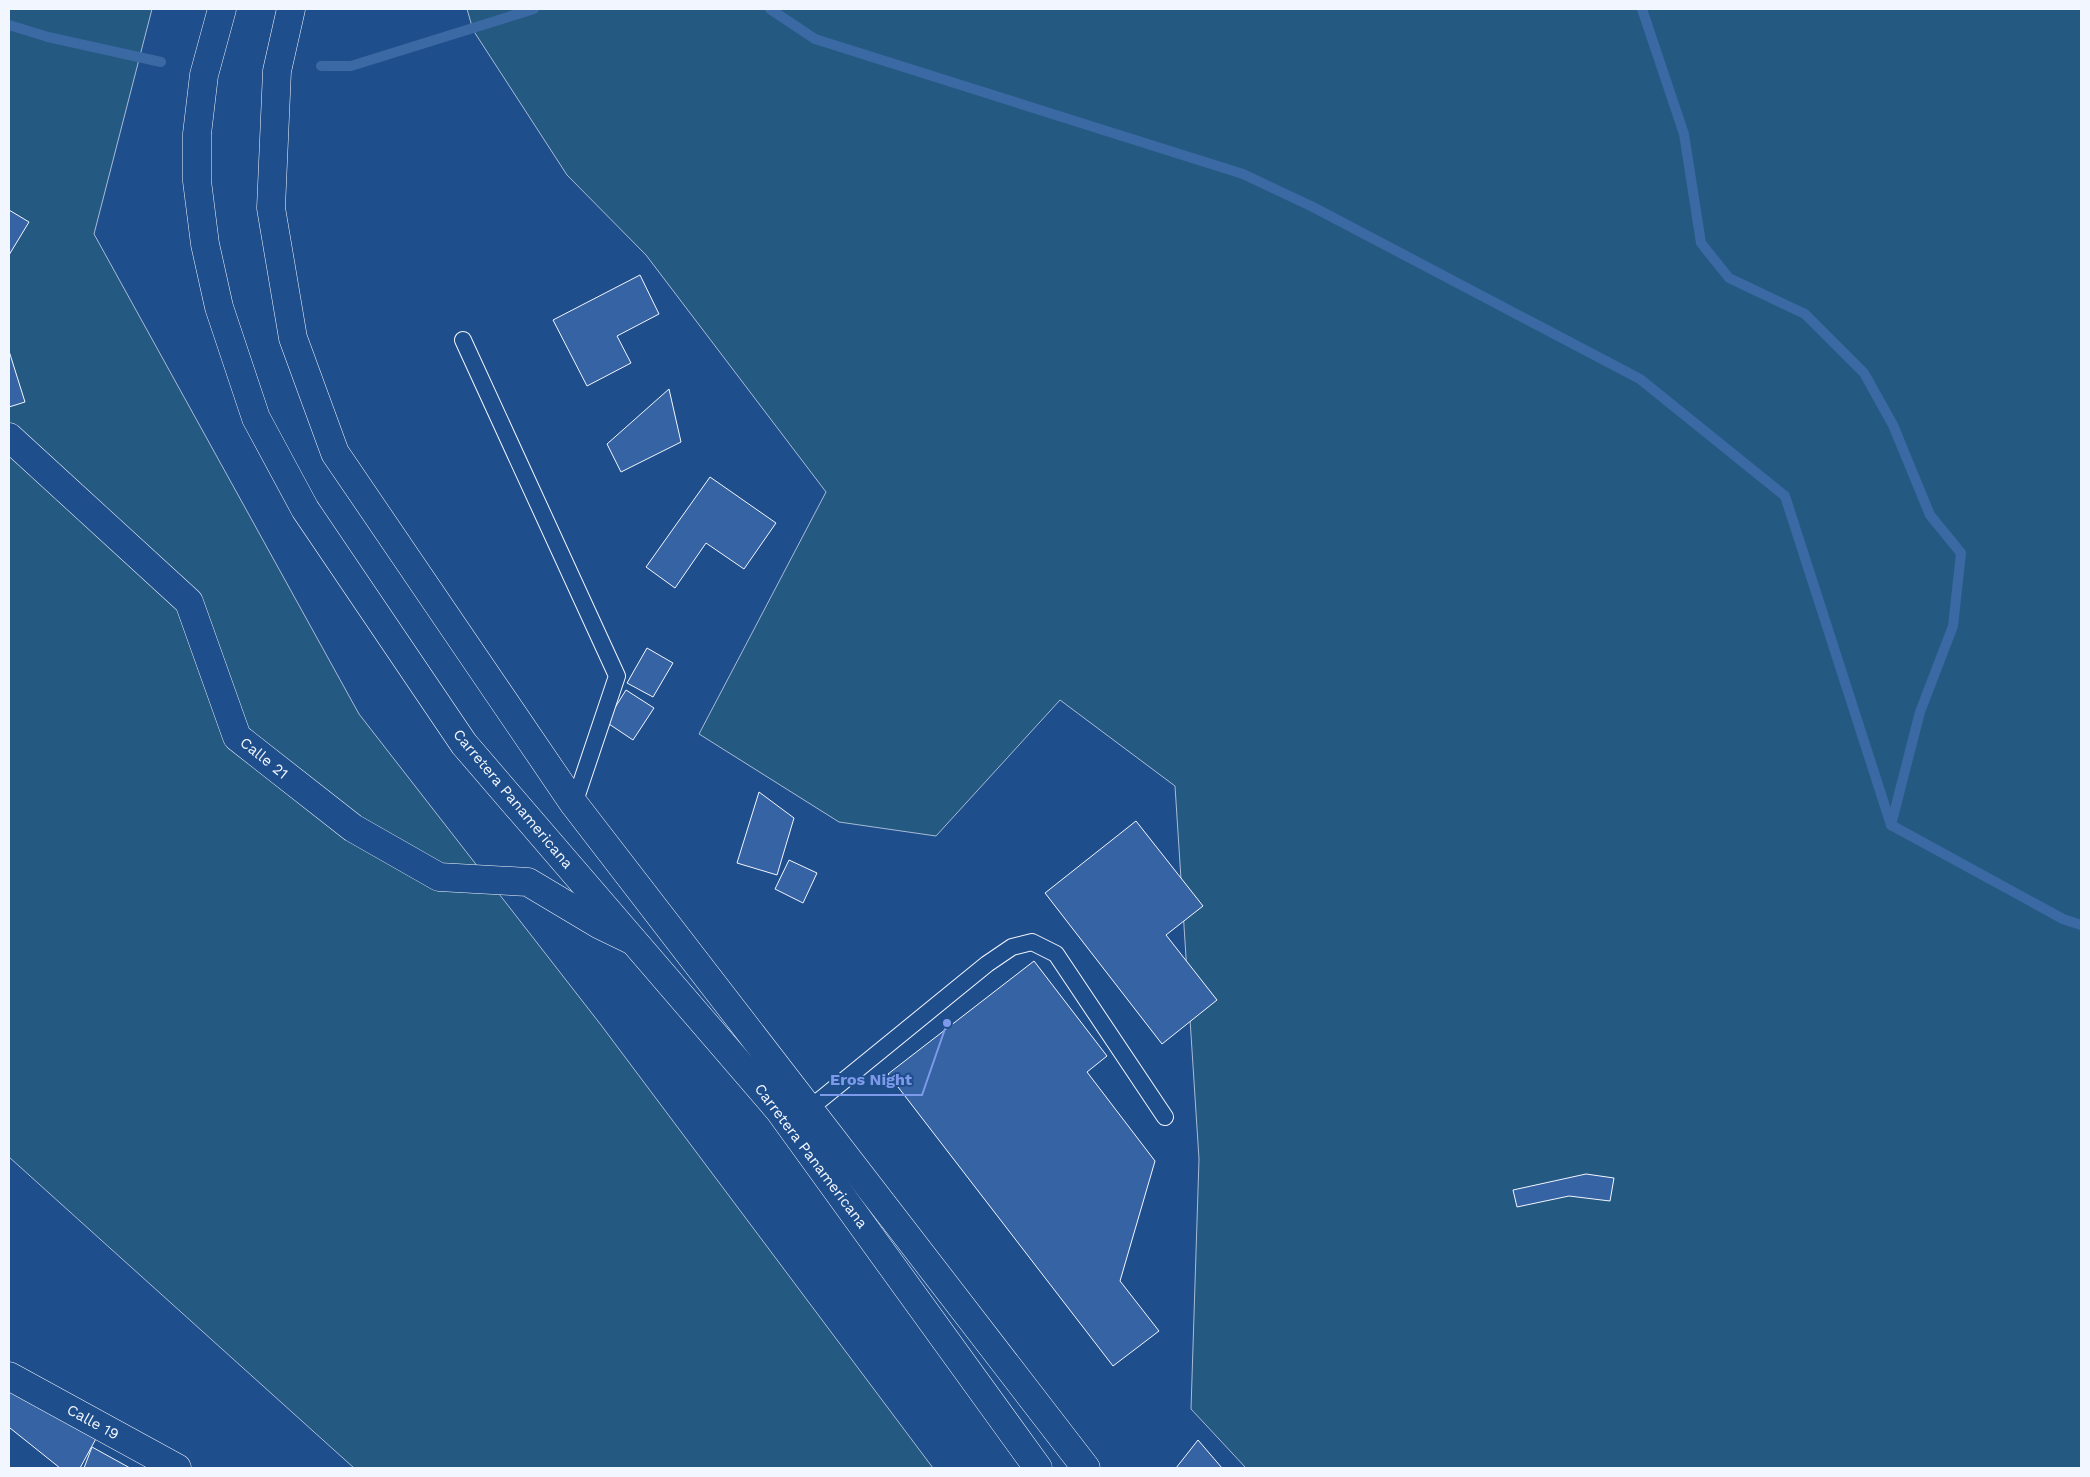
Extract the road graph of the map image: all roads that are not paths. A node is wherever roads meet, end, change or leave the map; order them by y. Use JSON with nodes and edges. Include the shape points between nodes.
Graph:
{"nodes":[{"id":1,"x":222,"y":9,"type":"edge"},
{"id":2,"x":291,"y":9,"type":"edge"},
{"id":3,"x":463,"y":340,"type":"dead end"},
{"id":4,"x":9,"y":437,"type":"edge"},
{"id":5,"x":574,"y":804,"type":"junction"},
{"id":6,"x":633,"y":941,"type":"junction"},
{"id":7,"x":809,"y":1109,"type":"junction"},
{"id":8,"x":1165,"y":1117,"type":"dead end"},
{"id":9,"x":9,"y":1376,"type":"edge"},
{"id":10,"x":177,"y":1468,"type":"edge"},
{"id":11,"x":1038,"y":1468,"type":"edge"},
{"id":12,"x":1086,"y":1468,"type":"edge"}],
"edges":[{"from":1,"to":6,"type":"main road","name":"Carretera Panamericana","via":[[204,75],[197,134],[197,181],[205,244],[219,307],[256,418],[305,509],[464,744]]},
{"from":2,"to":5,"type":"main road","name":"Carretera Panamericana","via":[[277,71],[271,208],[293,338],[335,453]]},
{"from":3,"to":5,"type":"lane","via":[[616,676]]},
{"from":4,"to":6,"type":"main road","name":"Calle 21","via":[[189,602],[237,737],[353,828],[439,877],[528,882]]},
{"from":5,"to":7,"type":"main road","name":"Carretera Panamericana"},
{"from":6,"to":11,"type":"main road","name":"Carretera Panamericana","via":[[779,1110]]},
{"from":7,"to":8,"type":"lane","via":[[987,964],[1012,947],[1032,942],[1056,954]]},
{"from":7,"to":12,"type":"main road","name":"Carretera Panamericana"},
{"from":9,"to":10,"type":"main road","name":"Calle 19"}]}
